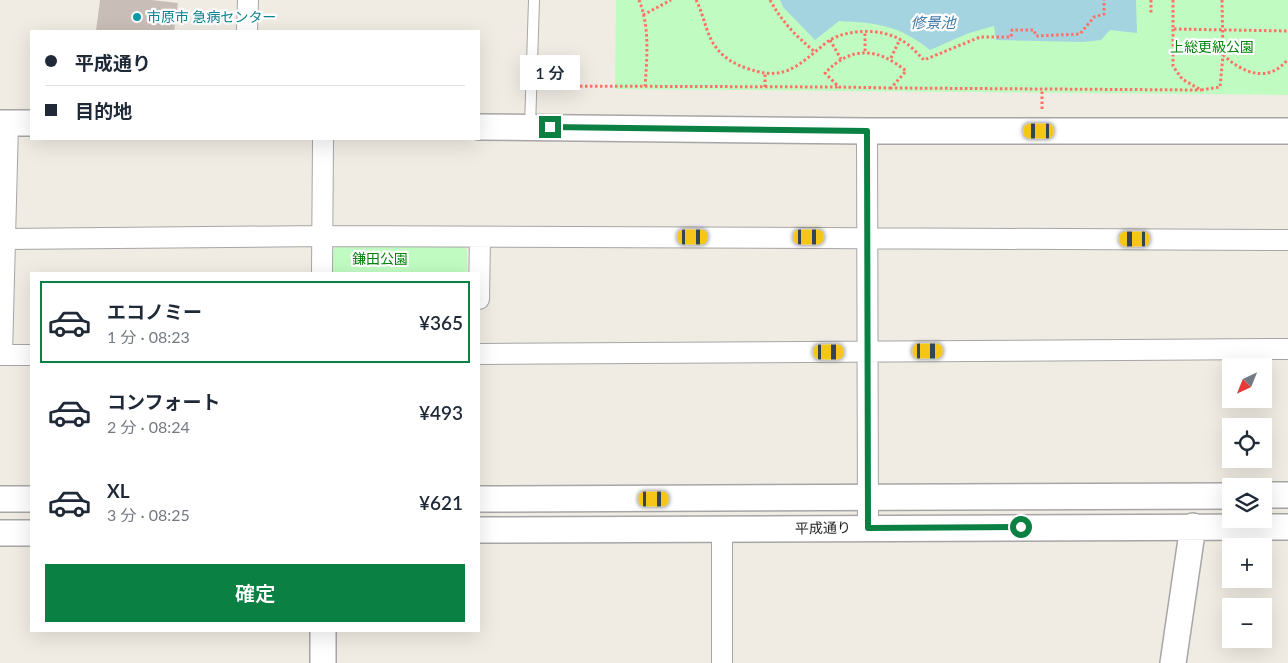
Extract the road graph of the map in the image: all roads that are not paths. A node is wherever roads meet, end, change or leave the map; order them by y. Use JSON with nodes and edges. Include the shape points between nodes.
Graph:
{"nodes":[{"id":1,"x":248,"y":0,"type":"edge"},
{"id":2,"x":534,"y":0,"type":"edge"},
{"id":3,"x":247,"y":30,"type":"edge"},
{"id":4,"x":13,"y":123,"type":"edge"},
{"id":5,"x":480,"y":126,"type":"edge"},
{"id":6,"x":530,"y":126,"type":"junction"},
{"id":7,"x":867,"y":131,"type":"junction"},
{"id":8,"x":1288,"y":131,"type":"edge"},
{"id":9,"x":323,"y":140,"type":"edge"},
{"id":10,"x":322,"y":236,"type":"junction"},
{"id":11,"x":868,"y":237,"type":"junction"},
{"id":12,"x":480,"y":238,"type":"junction"},
{"id":13,"x":5,"y":239,"type":"junction"},
{"id":14,"x":1288,"y":240,"type":"edge"},
{"id":15,"x":322,"y":272,"type":"edge"},
{"id":16,"x":479,"y":272,"type":"edge"},
{"id":17,"x":1288,"y":349,"type":"edge"},
{"id":18,"x":868,"y":352,"type":"junction"},
{"id":19,"x":480,"y":354,"type":"edge"},
{"id":20,"x":30,"y":355,"type":"edge"},
{"id":21,"x":1272,"y":495,"type":"edge"},
{"id":22,"x":1288,"y":495,"type":"edge"},
{"id":23,"x":1222,"y":496,"type":"edge"},
{"id":24,"x":480,"y":499,"type":"edge"},
{"id":25,"x":868,"y":499,"type":"junction"},
{"id":26,"x":0,"y":500,"type":"edge"},
{"id":27,"x":30,"y":500,"type":"edge"},
{"id":28,"x":1193,"y":526,"type":"junction"},
{"id":29,"x":1288,"y":527,"type":"edge"},
{"id":30,"x":868,"y":528,"type":"junction"},
{"id":31,"x":722,"y":529,"type":"junction"},
{"id":32,"x":480,"y":530,"type":"edge"},
{"id":33,"x":0,"y":533,"type":"edge"},
{"id":34,"x":30,"y":533,"type":"edge"},
{"id":35,"x":323,"y":632,"type":"edge"},
{"id":36,"x":323,"y":663,"type":"edge"},
{"id":37,"x":722,"y":663,"type":"edge"},
{"id":38,"x":1173,"y":663,"type":"edge"}],
"edges":[{"from":1,"to":3,"type":"street"},
{"from":2,"to":6,"type":"lane"},
{"from":4,"to":13,"type":"street"},
{"from":5,"to":6,"type":"street"},
{"from":6,"to":7,"type":"street"},
{"from":7,"to":8,"type":"street"},
{"from":7,"to":11,"type":"street"},
{"from":9,"to":10,"type":"street"},
{"from":10,"to":12,"type":"street"},
{"from":10,"to":13,"type":"street"},
{"from":10,"to":15,"type":"street"},
{"from":11,"to":12,"type":"street"},
{"from":11,"to":14,"type":"street"},
{"from":11,"to":18,"type":"street"},
{"from":12,"to":16,"type":"street"},
{"from":13,"to":20,"type":"street","via":[[2,355]]},
{"from":17,"to":18,"type":"street"},
{"from":18,"to":19,"type":"street"},
{"from":18,"to":25,"type":"street"},
{"from":21,"to":22,"type":"street"},
{"from":23,"to":25,"type":"street","name":"平成通り"},
{"from":24,"to":25,"type":"street","name":"平成通り"},
{"from":25,"to":30,"type":"street"},
{"from":26,"to":27,"type":"street"},
{"from":28,"to":29,"type":"street","name":"平成通り"},
{"from":28,"to":30,"type":"street","name":"平成通り"},
{"from":28,"to":38,"type":"street"},
{"from":30,"to":31,"type":"street","name":"平成通り"},
{"from":31,"to":32,"type":"street","name":"平成通り"},
{"from":31,"to":37,"type":"street"},
{"from":33,"to":34,"type":"street"},
{"from":35,"to":36,"type":"street"}]}
